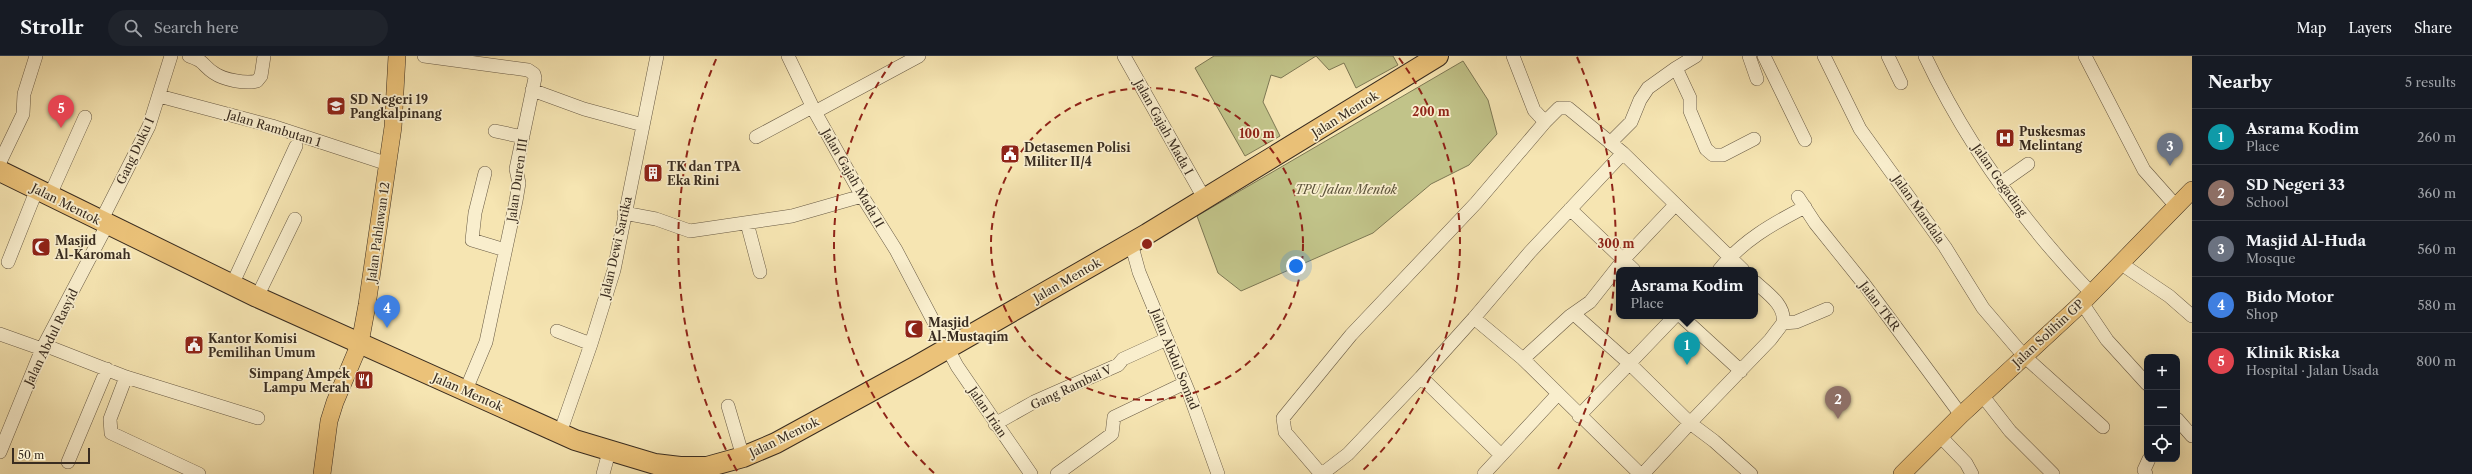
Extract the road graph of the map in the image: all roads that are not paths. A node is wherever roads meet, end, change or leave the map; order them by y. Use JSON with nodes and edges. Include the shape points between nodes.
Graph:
{"nodes":[{"id":1,"x":36,"y":56,"type":"edge"},
{"id":2,"x":171,"y":56,"type":"edge"},
{"id":3,"x":189,"y":56,"type":"edge"},
{"id":4,"x":264,"y":56,"type":"edge"},
{"id":5,"x":397,"y":56,"type":"edge"},
{"id":6,"x":424,"y":56,"type":"edge"},
{"id":7,"x":657,"y":56,"type":"edge"},
{"id":8,"x":788,"y":56,"type":"edge"},
{"id":9,"x":919,"y":56,"type":"edge"},
{"id":10,"x":1124,"y":56,"type":"edge"},
{"id":11,"x":1438,"y":56,"type":"edge"},
{"id":12,"x":1513,"y":56,"type":"edge"},
{"id":13,"x":1696,"y":56,"type":"edge"},
{"id":14,"x":1749,"y":56,"type":"edge"},
{"id":15,"x":1764,"y":56,"type":"edge"},
{"id":16,"x":1824,"y":56,"type":"edge"},
{"id":17,"x":1888,"y":56,"type":"edge"},
{"id":18,"x":1925,"y":56,"type":"edge"},
{"id":19,"x":2085,"y":56,"type":"edge"},
{"id":20,"x":1676,"y":68,"type":"junction"},
{"id":21,"x":1757,"y":78,"type":"dead end"},
{"id":22,"x":1901,"y":83,"type":"dead end"},
{"id":23,"x":532,"y":90,"type":"junction"},
{"id":24,"x":159,"y":96,"type":"junction"},
{"id":25,"x":814,"y":110,"type":"junction"},
{"id":26,"x":85,"y":117,"type":"dead end"},
{"id":27,"x":1545,"y":122,"type":"junction"},
{"id":28,"x":643,"y":125,"type":"junction"},
{"id":29,"x":495,"y":131,"type":"dead end"},
{"id":30,"x":522,"y":137,"type":"junction"},
{"id":31,"x":756,"y":137,"type":"dead end"},
{"id":32,"x":1754,"y":139,"type":"dead end"},
{"id":33,"x":1805,"y":140,"type":"dead end"},
{"id":34,"x":1610,"y":143,"type":"junction"},
{"id":35,"x":296,"y":146,"type":"dead end"},
{"id":36,"x":1622,"y":153,"type":"junction"},
{"id":37,"x":0,"y":162,"type":"edge"},
{"id":38,"x":388,"y":164,"type":"junction"},
{"id":39,"x":2028,"y":164,"type":"dead end"},
{"id":40,"x":0,"y":171,"type":"edge"},
{"id":41,"x":485,"y":173,"type":"dead end"},
{"id":42,"x":2001,"y":183,"type":"junction"},
{"id":43,"x":2192,"y":190,"type":"edge"},
{"id":44,"x":43,"y":192,"type":"junction"},
{"id":45,"x":862,"y":196,"type":"junction"},
{"id":46,"x":1204,"y":198,"type":"junction"},
{"id":47,"x":1675,"y":205,"type":"junction"},
{"id":48,"x":2176,"y":206,"type":"junction"},
{"id":49,"x":1570,"y":209,"type":"junction"},
{"id":50,"x":624,"y":213,"type":"junction"},
{"id":51,"x":295,"y":219,"type":"dead end"},
{"id":52,"x":104,"y":223,"type":"junction"},
{"id":53,"x":747,"y":223,"type":"junction"},
{"id":54,"x":1131,"y":243,"type":"junction"},
{"id":55,"x":505,"y":250,"type":"junction"},
{"id":56,"x":1729,"y":257,"type":"junction"},
{"id":57,"x":1624,"y":259,"type":"junction"},
{"id":58,"x":8,"y":262,"type":"dead end"},
{"id":59,"x":2120,"y":263,"type":"junction"},
{"id":60,"x":1618,"y":267,"type":"edge"},
{"id":61,"x":1631,"y":267,"type":"edge"},
{"id":62,"x":1721,"y":267,"type":"edge"},
{"id":63,"x":1740,"y":267,"type":"edge"},
{"id":64,"x":1616,"y":269,"type":"edge"},
{"id":65,"x":760,"y":272,"type":"dead end"},
{"id":66,"x":232,"y":285,"type":"junction"},
{"id":67,"x":1758,"y":285,"type":"edge"},
{"id":68,"x":257,"y":297,"type":"junction"},
{"id":69,"x":2086,"y":298,"type":"junction"},
{"id":70,"x":1827,"y":308,"type":"dead end"},
{"id":71,"x":1574,"y":314,"type":"junction"},
{"id":72,"x":2192,"y":316,"type":"edge"},
{"id":73,"x":1474,"y":318,"type":"junction"},
{"id":74,"x":1672,"y":319,"type":"edge"},
{"id":75,"x":1684,"y":319,"type":"edge"},
{"id":76,"x":1783,"y":323,"type":"junction"},
{"id":77,"x":557,"y":331,"type":"dead end"},
{"id":78,"x":0,"y":334,"type":"edge"},
{"id":79,"x":1167,"y":339,"type":"junction"},
{"id":80,"x":360,"y":343,"type":"junction"},
{"id":81,"x":591,"y":344,"type":"junction"},
{"id":82,"x":43,"y":347,"type":"junction"},
{"id":83,"x":947,"y":347,"type":"junction"},
{"id":84,"x":2024,"y":356,"type":"junction"},
{"id":85,"x":1523,"y":360,"type":"junction"},
{"id":86,"x":1630,"y":364,"type":"junction"},
{"id":87,"x":107,"y":369,"type":"junction"},
{"id":88,"x":1741,"y":371,"type":"junction"},
{"id":89,"x":126,"y":377,"type":"junction"},
{"id":90,"x":1420,"y":377,"type":"junction"},
{"id":91,"x":2144,"y":381,"type":"edge"},
{"id":92,"x":1185,"y":383,"type":"junction"},
{"id":93,"x":465,"y":392,"type":"junction"},
{"id":94,"x":1557,"y":395,"type":"junction"},
{"id":95,"x":1982,"y":395,"type":"junction"},
{"id":96,"x":728,"y":406,"type":"dead end"},
{"id":97,"x":1961,"y":415,"type":"junction"},
{"id":98,"x":1579,"y":416,"type":"junction"},
{"id":99,"x":258,"y":418,"type":"dead end"},
{"id":100,"x":1690,"y":423,"type":"junction"},
{"id":101,"x":995,"y":424,"type":"junction"},
{"id":102,"x":2180,"y":425,"type":"edge"},
{"id":103,"x":2103,"y":427,"type":"dead end"},
{"id":104,"x":560,"y":433,"type":"junction"},
{"id":105,"x":2185,"y":434,"type":"edge"},
{"id":106,"x":1940,"y":436,"type":"junction"},
{"id":107,"x":0,"y":452,"type":"edge"},
{"id":108,"x":609,"y":452,"type":"junction"},
{"id":109,"x":1501,"y":455,"type":"junction"},
{"id":110,"x":743,"y":457,"type":"junction"},
{"id":111,"x":68,"y":462,"type":"dead end"},
{"id":112,"x":2148,"y":462,"type":"edge"},
{"id":113,"x":708,"y":470,"type":"edge"},
{"id":114,"x":199,"y":474,"type":"edge"},
{"id":115,"x":322,"y":474,"type":"edge"},
{"id":116,"x":603,"y":474,"type":"edge"},
{"id":117,"x":1031,"y":474,"type":"edge"},
{"id":118,"x":1058,"y":474,"type":"edge"},
{"id":119,"x":1218,"y":474,"type":"edge"},
{"id":120,"x":1322,"y":474,"type":"edge"},
{"id":121,"x":1484,"y":474,"type":"edge"},
{"id":122,"x":1641,"y":474,"type":"edge"},
{"id":123,"x":1751,"y":474,"type":"edge"},
{"id":124,"x":1902,"y":474,"type":"edge"},
{"id":125,"x":1972,"y":474,"type":"edge"},
{"id":126,"x":2054,"y":474,"type":"edge"},
{"id":127,"x":2146,"y":474,"type":"edge"}],
"edges":[{"from":1,"to":37,"type":"street","via":[[24,94],[23,114]]},
{"from":2,"to":24,"type":"street","name":"Gang Duku I"},
{"from":3,"to":4,"type":"street","via":[[204,62],[218,75],[249,82],[257,81],[261,76]]},
{"from":5,"to":38,"type":"main road","name":"Jalan Pahlawan 12","via":[[396,102]]},
{"from":6,"to":23,"type":"street","name":"Jalan Duren III","via":[[528,70],[535,78]]},
{"from":7,"to":28,"type":"street","name":"Jalan Dewi Sartika"},
{"from":8,"to":25,"type":"street","name":"Jalan Gajah Mada II"},
{"from":9,"to":25,"type":"street"},
{"from":10,"to":46,"type":"street","name":"Jalan Gajah Mada I"},
{"from":11,"to":46,"type":"highway","name":"Jalan Mentok"},
{"from":12,"to":27,"type":"street","via":[[1534,110]]},
{"from":13,"to":20,"type":"street"},
{"from":14,"to":21,"type":"street"},
{"from":15,"to":33,"type":"street"},
{"from":16,"to":84,"type":"street","name":"Jalan Mandala","via":[[1860,129],[1945,247],[1983,308]]},
{"from":17,"to":22,"type":"street"},
{"from":18,"to":42,"type":"street","name":"Jalan Gegading","via":[[1942,92]]},
{"from":19,"to":48,"type":"street","via":[[2144,170]]},
{"from":20,"to":32,"type":"street","via":[[1690,98],[1690,111],[1710,154],[1723,155]]},
{"from":20,"to":34,"type":"street","via":[[1648,88],[1631,122]]},
{"from":23,"to":28,"type":"street","via":[[584,109]]},
{"from":23,"to":30,"type":"street","name":"Jalan Duren III"},
{"from":24,"to":38,"type":"street","name":"Jalan Rambutan 1","via":[[272,126]]},
{"from":24,"to":52,"type":"street","name":"Gang Duku I","via":[[149,126]]},
{"from":25,"to":31,"type":"street"},
{"from":25,"to":45,"type":"street","name":"Jalan Gajah Mada II"},
{"from":26,"to":44,"type":"street"},
{"from":27,"to":34,"type":"street","via":[[1559,108],[1568,108]]},
{"from":27,"to":120,"type":"street","via":[[1476,203],[1351,335],[1283,418],[1285,432]]},
{"from":28,"to":50,"type":"street","name":"Jalan Dewi Sartika"},
{"from":29,"to":30,"type":"street"},
{"from":30,"to":55,"type":"street","name":"Jalan Duren III","via":[[516,172],[516,201]]},
{"from":34,"to":36,"type":"street"},
{"from":35,"to":66,"type":"street"},
{"from":36,"to":47,"type":"street"},
{"from":36,"to":49,"type":"street"},
{"from":38,"to":80,"type":"main road","name":"Jalan Pahlawan 12"},
{"from":39,"to":42,"type":"street"},
{"from":40,"to":44,"type":"highway","name":"Jalan Mentok"},
{"from":41,"to":55,"type":"street","via":[[471,238]]},
{"from":42,"to":69,"type":"street","name":"Jalan Gegading"},
{"from":43,"to":48,"type":"main road","name":"Jalan Solihin GP"},
{"from":44,"to":52,"type":"highway","name":"Jalan Mentok"},
{"from":44,"to":58,"type":"street"},
{"from":45,"to":53,"type":"street","via":[[792,216]]},
{"from":45,"to":83,"type":"street","name":"Jalan Gajah Mada II","via":[[896,250]]},
{"from":46,"to":54,"type":"highway","name":"Jalan Mentok"},
{"from":47,"to":56,"type":"street"},
{"from":47,"to":57,"type":"street"},
{"from":48,"to":59,"type":"main road","name":"Jalan Solihin GP"},
{"from":49,"to":57,"type":"street"},
{"from":49,"to":73,"type":"street"},
{"from":50,"to":53,"type":"street","via":[[656,219],[690,232]]},
{"from":50,"to":81,"type":"street","name":"Jalan Dewi Sartika","via":[[614,270]]},
{"from":51,"to":68,"type":"street"},
{"from":52,"to":66,"type":"highway","name":"Jalan Mentok"},
{"from":52,"to":82,"type":"street","name":"Jalan Abdul Rasyid"},
{"from":53,"to":65,"type":"street"},
{"from":54,"to":79,"type":"street","name":"Jalan Abdul Somad","via":[[1139,272]]},
{"from":54,"to":83,"type":"highway","name":"Jalan Mentok"},
{"from":55,"to":93,"type":"street","name":"Jalan Duren III","via":[[486,342]]},
{"from":56,"to":62,"type":"street"},
{"from":56,"to":63,"type":"street"},
{"from":56,"to":97,"type":"street","name":"Jalan TKR","via":[[1744,243],[1802,202]]},
{"from":57,"to":60,"type":"street"},
{"from":57,"to":61,"type":"street"},
{"from":59,"to":69,"type":"main road","name":"Jalan Solihin GP"},
{"from":59,"to":72,"type":"street","via":[[2169,296]]},
{"from":64,"to":71,"type":"street","via":[[1590,302]]},
{"from":66,"to":68,"type":"highway","name":"Jalan Mentok"},
{"from":67,"to":76,"type":"street","via":[[1779,304]]},
{"from":68,"to":80,"type":"highway","name":"Jalan Mentok"},
{"from":69,"to":84,"type":"main road","name":"Jalan Solihin GP"},
{"from":69,"to":91,"type":"street","name":"Jalan Gegading","via":[[2107,340]]},
{"from":70,"to":76,"type":"street","via":[[1796,322]]},
{"from":71,"to":85,"type":"street"},
{"from":71,"to":86,"type":"street"},
{"from":73,"to":85,"type":"street"},
{"from":73,"to":90,"type":"street"},
{"from":74,"to":86,"type":"street"},
{"from":75,"to":88,"type":"street"},
{"from":76,"to":88,"type":"street"},
{"from":77,"to":81,"type":"street"},
{"from":78,"to":82,"type":"street"},
{"from":79,"to":92,"type":"street","name":"Jalan Abdul Somad"},
{"from":79,"to":101,"type":"street","name":"Gang Rambai V","via":[[1123,359],[1118,365],[1034,402]]},
{"from":80,"to":93,"type":"highway","name":"Jalan Mentok"},
{"from":80,"to":115,"type":"main road","name":"Jalan Pahlawan 12","via":[[329,421]]},
{"from":81,"to":104,"type":"street","name":"Jalan Dewi Sartika"},
{"from":82,"to":87,"type":"street"},
{"from":82,"to":107,"type":"street","name":"Jalan Abdul Rasyid"},
{"from":83,"to":101,"type":"street","name":"Jalan Irian"},
{"from":83,"to":110,"type":"highway","name":"Jalan Mentok","via":[[814,424]]},
{"from":84,"to":95,"type":"main road","name":"Jalan Solihin GP"},
{"from":84,"to":103,"type":"street","name":"Jalan Mandala"},
{"from":85,"to":94,"type":"street"},
{"from":86,"to":98,"type":"street"},
{"from":86,"to":100,"type":"street"},
{"from":87,"to":89,"type":"street"},
{"from":87,"to":111,"type":"street"},
{"from":88,"to":100,"type":"street"},
{"from":89,"to":99,"type":"street"},
{"from":89,"to":114,"type":"street","via":[[110,419],[111,433]]},
{"from":90,"to":109,"type":"street"},
{"from":90,"to":120,"type":"street","via":[[1348,454]]},
{"from":92,"to":118,"type":"street","via":[[1114,416],[1112,434]]},
{"from":92,"to":119,"type":"street","name":"Jalan Abdul Somad"},
{"from":93,"to":104,"type":"highway","name":"Jalan Mentok"},
{"from":94,"to":98,"type":"street"},
{"from":94,"to":109,"type":"street"},
{"from":95,"to":97,"type":"main road","name":"Jalan Solihin GP"},
{"from":95,"to":126,"type":"street","via":[[2010,431]]},
{"from":96,"to":110,"type":"street"},
{"from":97,"to":106,"type":"main road","name":"Jalan Solihin GP"},
{"from":98,"to":122,"type":"street"},
{"from":100,"to":122,"type":"street"},
{"from":100,"to":123,"type":"street"},
{"from":101,"to":117,"type":"street","name":"Jalan Irian"},
{"from":102,"to":105,"type":"street"},
{"from":104,"to":108,"type":"highway","name":"Jalan Mentok"},
{"from":106,"to":124,"type":"main road","name":"Jalan Solihin GP"},
{"from":106,"to":125,"type":"street","via":[[1966,463]]},
{"from":108,"to":113,"type":"highway","name":"Jalan Mentok","via":[[655,464]]},
{"from":108,"to":116,"type":"street"},
{"from":109,"to":121,"type":"street"},
{"from":110,"to":113,"type":"highway","name":"Jalan Mentok"},
{"from":112,"to":127,"type":"street","via":[[2144,470]]}]}
